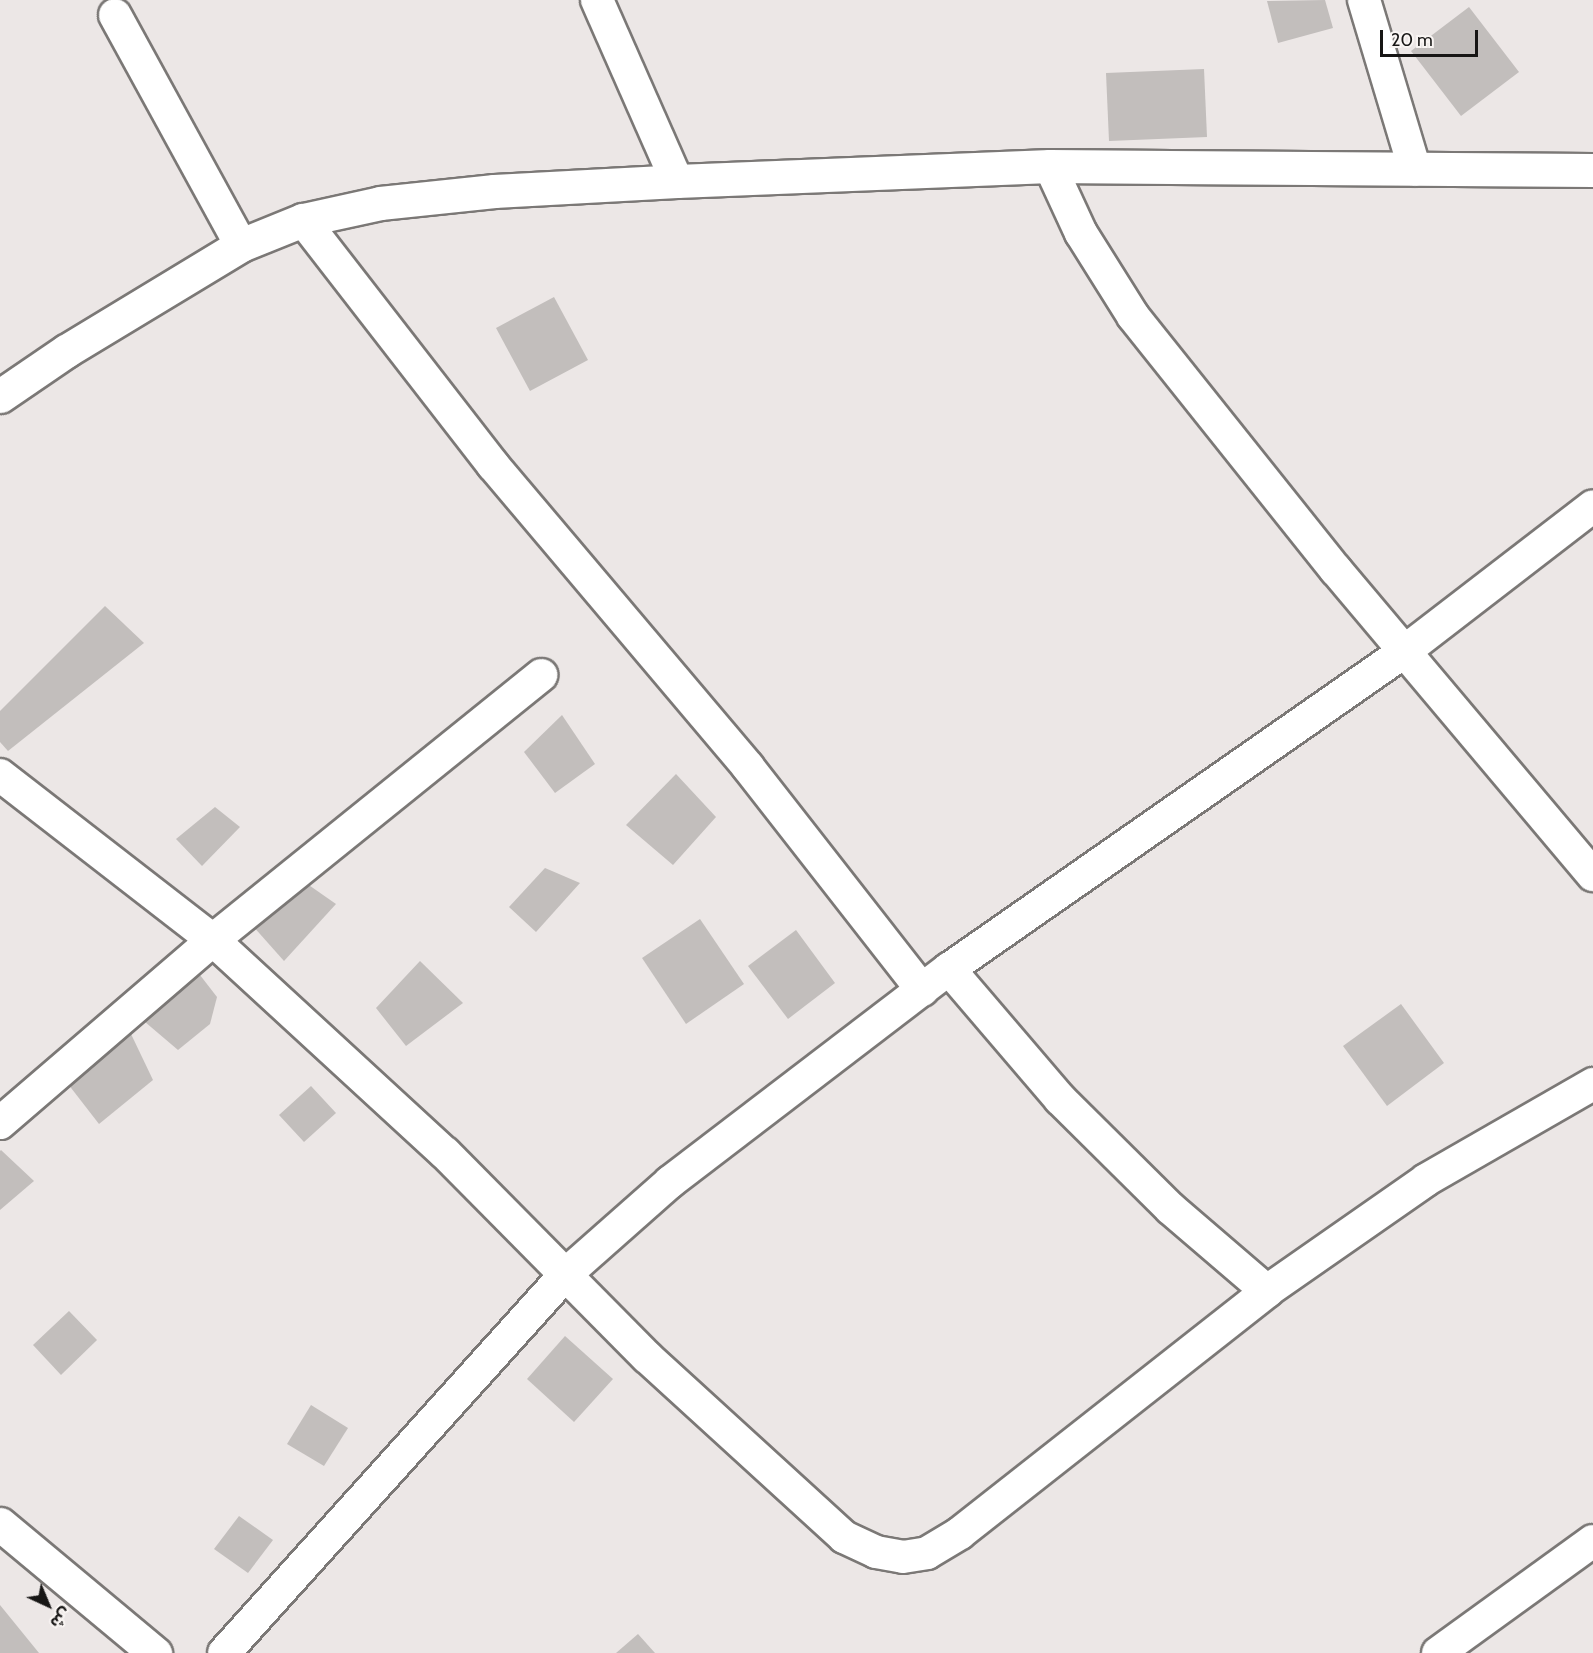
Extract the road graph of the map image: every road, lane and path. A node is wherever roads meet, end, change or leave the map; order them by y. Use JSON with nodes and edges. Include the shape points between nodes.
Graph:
{"nodes":[{"id":1,"x":597,"y":0,"type":"edge"},
{"id":2,"x":1364,"y":0,"type":"edge"},
{"id":3,"x":115,"y":15,"type":"dead end"},
{"id":4,"x":1050,"y":166,"type":"junction"},
{"id":5,"x":1415,"y":170,"type":"junction"},
{"id":6,"x":1593,"y":170,"type":"edge"},
{"id":7,"x":677,"y":181,"type":"junction"},
{"id":8,"x":303,"y":220,"type":"junction"},
{"id":9,"x":241,"y":245,"type":"junction"},
{"id":10,"x":0,"y":396,"type":"edge"},
{"id":11,"x":1593,"y":506,"type":"edge"},
{"id":12,"x":1405,"y":651,"type":"junction"},
{"id":13,"x":542,"y":675,"type":"dead end"},
{"id":14,"x":0,"y":775,"type":"edge"},
{"id":15,"x":1593,"y":875,"type":"edge"},
{"id":16,"x":213,"y":940,"type":"junction"},
{"id":17,"x":948,"y":969,"type":"junction"},
{"id":18,"x":922,"y":990,"type":"junction"},
{"id":19,"x":1593,"y":1084,"type":"edge"},
{"id":20,"x":0,"y":1123,"type":"edge"},
{"id":21,"x":565,"y":1275,"type":"junction"},
{"id":22,"x":1267,"y":1291,"type":"junction"},
{"id":23,"x":0,"y":1524,"type":"edge"},
{"id":24,"x":1593,"y":1541,"type":"edge"},
{"id":25,"x":155,"y":1653,"type":"edge"},
{"id":26,"x":224,"y":1653,"type":"edge"},
{"id":27,"x":1438,"y":1653,"type":"edge"}],
"edges":[{"from":1,"to":7,"type":"street"},
{"from":2,"to":5,"type":"street"},
{"from":3,"to":9,"type":"street"},
{"from":4,"to":5,"type":"street"},
{"from":4,"to":7,"type":"street"},
{"from":4,"to":12,"type":"street","via":[[1081,233],[1132,316]]},
{"from":5,"to":6,"type":"street"},
{"from":7,"to":8,"type":"street","via":[[435,195]]},
{"from":8,"to":9,"type":"street"},
{"from":8,"to":18,"type":"street","via":[[492,465],[748,767]]},
{"from":9,"to":10,"type":"street","via":[[66,351]]},
{"from":11,"to":12,"type":"street"},
{"from":12,"to":15,"type":"street"},
{"from":12,"to":17,"type":"street"},
{"from":13,"to":16,"type":"street"},
{"from":14,"to":16,"type":"street"},
{"from":16,"to":20,"type":"street"},
{"from":16,"to":21,"type":"street","via":[[445,1153]]},
{"from":17,"to":18,"type":"street"},
{"from":17,"to":22,"type":"street","via":[[1060,1099],[1170,1208]]},
{"from":18,"to":21,"type":"street","via":[[670,1182]]},
{"from":19,"to":22,"type":"street","via":[[1426,1180]]},
{"from":21,"to":22,"type":"street","via":[[647,1357],[844,1537],[876,1552],[903,1557],[927,1553],[960,1533]]},
{"from":21,"to":26,"type":"street"},
{"from":23,"to":25,"type":"street"},
{"from":24,"to":27,"type":"street"}]}
